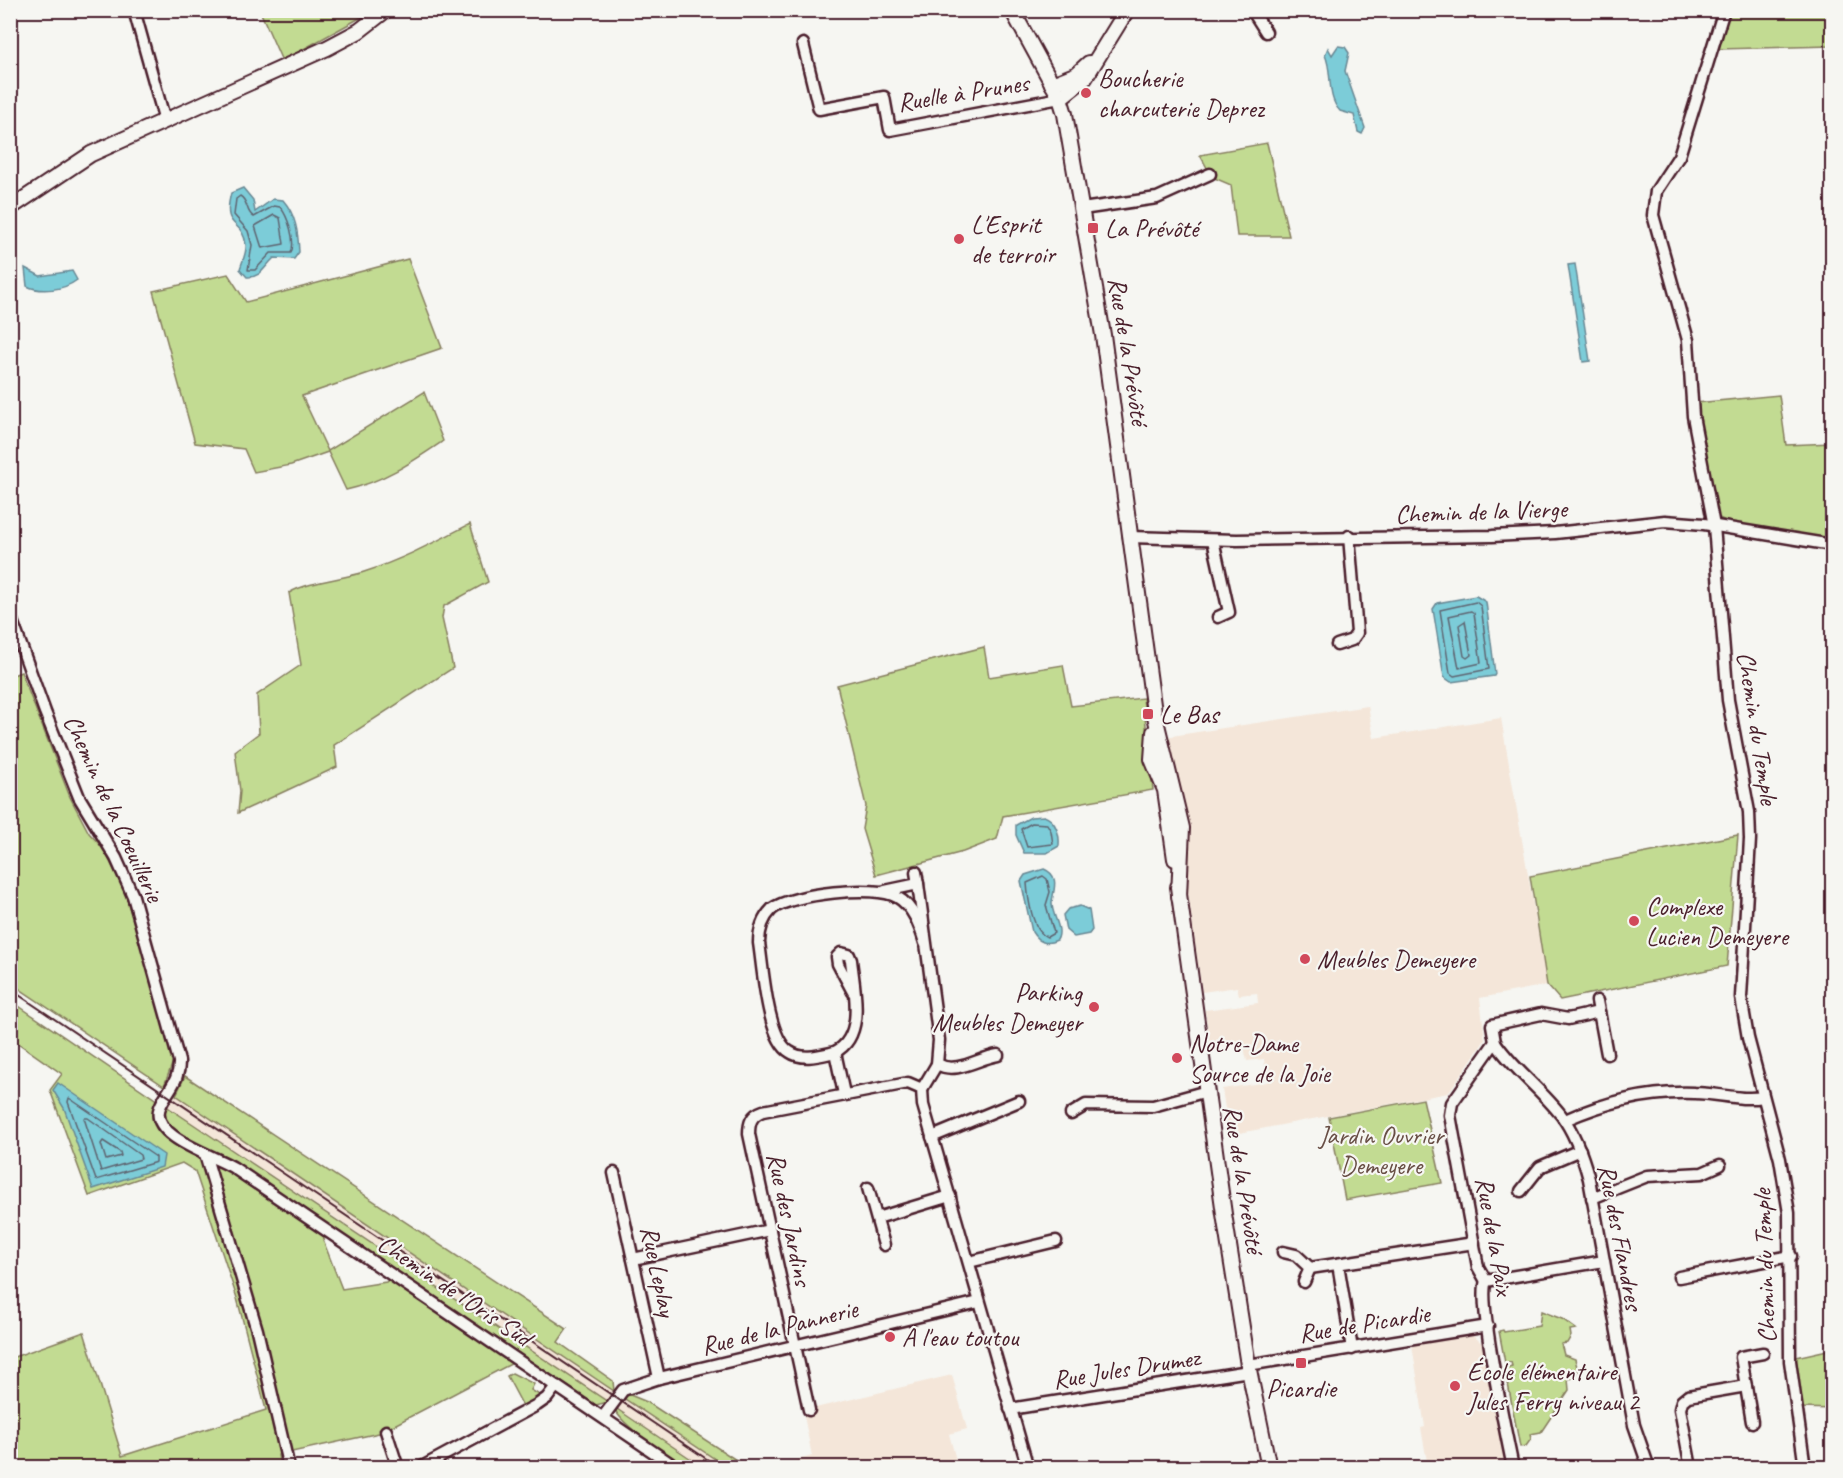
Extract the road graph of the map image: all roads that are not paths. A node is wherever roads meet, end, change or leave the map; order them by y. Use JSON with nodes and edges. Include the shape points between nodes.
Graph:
{"nodes":[{"id":1,"x":134,"y":10,"type":"edge"},
{"id":2,"x":386,"y":10,"type":"edge"},
{"id":3,"x":1012,"y":10,"type":"edge"},
{"id":4,"x":1251,"y":10,"type":"edge"},
{"id":5,"x":1724,"y":10,"type":"edge"},
{"id":6,"x":1126,"y":13,"type":"edge"},
{"id":7,"x":1266,"y":32,"type":"dead end"},
{"id":8,"x":803,"y":44,"type":"dead end"},
{"id":9,"x":1052,"y":84,"type":"junction"},
{"id":10,"x":1060,"y":99,"type":"junction"},
{"id":11,"x":165,"y":121,"type":"junction"},
{"id":12,"x":1210,"y":174,"type":"dead end"},
{"id":13,"x":10,"y":208,"type":"edge"},
{"id":14,"x":1082,"y":209,"type":"junction"},
{"id":15,"x":1714,"y":526,"type":"junction"},
{"id":16,"x":1349,"y":536,"type":"junction"},
{"id":17,"x":1129,"y":537,"type":"junction"},
{"id":18,"x":1213,"y":540,"type":"junction"},
{"id":19,"x":1833,"y":545,"type":"edge"},
{"id":20,"x":10,"y":615,"type":"edge"},
{"id":21,"x":1218,"y":617,"type":"dead end"},
{"id":22,"x":1337,"y":645,"type":"dead end"},
{"id":23,"x":916,"y":872,"type":"dead end"},
{"id":24,"x":918,"y":884,"type":"junction"},
{"id":25,"x":885,"y":891,"type":"junction"},
{"id":26,"x":925,"y":943,"type":"junction"},
{"id":27,"x":853,"y":992,"type":"dead end"},
{"id":28,"x":1495,"y":1042,"type":"junction"},
{"id":29,"x":835,"y":1052,"type":"junction"},
{"id":30,"x":1607,"y":1054,"type":"dead end"},
{"id":31,"x":998,"y":1055,"type":"dead end"},
{"id":32,"x":937,"y":1064,"type":"junction"},
{"id":33,"x":922,"y":1089,"type":"junction"},
{"id":34,"x":1207,"y":1091,"type":"junction"},
{"id":35,"x":844,"y":1094,"type":"junction"},
{"id":36,"x":1763,"y":1097,"type":"junction"},
{"id":37,"x":1019,"y":1101,"type":"dead end"},
{"id":38,"x":1071,"y":1114,"type":"dead end"},
{"id":39,"x":1565,"y":1120,"type":"junction"},
{"id":40,"x":932,"y":1137,"type":"junction"},
{"id":41,"x":1580,"y":1150,"type":"junction"},
{"id":42,"x":205,"y":1154,"type":"junction"},
{"id":43,"x":1720,"y":1165,"type":"dead end"},
{"id":44,"x":614,"y":1173,"type":"dead end"},
{"id":45,"x":868,"y":1188,"type":"dead end"},
{"id":46,"x":1521,"y":1191,"type":"dead end"},
{"id":47,"x":950,"y":1196,"type":"junction"},
{"id":48,"x":1592,"y":1198,"type":"junction"},
{"id":49,"x":877,"y":1218,"type":"junction"},
{"id":50,"x":770,"y":1230,"type":"junction"},
{"id":51,"x":1056,"y":1241,"type":"dead end"},
{"id":52,"x":1474,"y":1243,"type":"junction"},
{"id":53,"x":885,"y":1245,"type":"dead end"},
{"id":54,"x":1284,"y":1252,"type":"dead end"},
{"id":55,"x":1791,"y":1256,"type":"junction"},
{"id":56,"x":633,"y":1259,"type":"junction"},
{"id":57,"x":1604,"y":1261,"type":"junction"},
{"id":58,"x":969,"y":1262,"type":"junction"},
{"id":59,"x":1338,"y":1264,"type":"junction"},
{"id":60,"x":1310,"y":1268,"type":"junction"},
{"id":61,"x":1679,"y":1277,"type":"dead end"},
{"id":62,"x":1486,"y":1281,"type":"junction"},
{"id":63,"x":1304,"y":1282,"type":"dead end"},
{"id":64,"x":979,"y":1302,"type":"junction"},
{"id":65,"x":1488,"y":1326,"type":"junction"},
{"id":66,"x":795,"y":1346,"type":"junction"},
{"id":67,"x":1352,"y":1349,"type":"junction"},
{"id":68,"x":1763,"y":1353,"type":"dead end"},
{"id":69,"x":1249,"y":1368,"type":"junction"},
{"id":70,"x":659,"y":1378,"type":"junction"},
{"id":71,"x":556,"y":1386,"type":"junction"},
{"id":72,"x":1746,"y":1386,"type":"junction"},
{"id":73,"x":1010,"y":1409,"type":"junction"},
{"id":74,"x":809,"y":1410,"type":"dead end"},
{"id":75,"x":603,"y":1417,"type":"junction"},
{"id":76,"x":1752,"y":1422,"type":"dead end"},
{"id":77,"x":386,"y":1431,"type":"dead end"},
{"id":78,"x":289,"y":1467,"type":"edge"},
{"id":79,"x":398,"y":1467,"type":"edge"},
{"id":80,"x":420,"y":1467,"type":"edge"},
{"id":81,"x":677,"y":1467,"type":"edge"},
{"id":82,"x":1028,"y":1467,"type":"edge"},
{"id":83,"x":1269,"y":1467,"type":"edge"},
{"id":84,"x":1513,"y":1467,"type":"edge"},
{"id":85,"x":1650,"y":1467,"type":"edge"},
{"id":86,"x":1691,"y":1467,"type":"edge"},
{"id":87,"x":1805,"y":1467,"type":"edge"}],
"edges":[{"from":1,"to":11,"type":"street"},
{"from":2,"to":11,"type":"street","via":[[359,31],[327,48]]},
{"from":3,"to":9,"type":"street","name":"Rue de la Prévôté"},
{"from":4,"to":7,"type":"street"},
{"from":5,"to":15,"type":"street","name":"Chemin du Temple","via":[[1679,156],[1658,185],[1653,208],[1688,340],[1693,416]]},
{"from":6,"to":9,"type":"street","via":[[1077,74]]},
{"from":6,"to":10,"type":"street","via":[[1085,78]]},
{"from":8,"to":10,"type":"street","name":"Ruelle à Prunes","via":[[819,109],[884,97],[890,130]]},
{"from":9,"to":10,"type":"street","name":"Rue de la Prévôté"},
{"from":10,"to":14,"type":"street","name":"Rue de la Prévôté"},
{"from":11,"to":13,"type":"street","via":[[91,154]]},
{"from":12,"to":14,"type":"street","via":[[1157,198]]},
{"from":14,"to":17,"type":"street","name":"Rue de la Prévôté","via":[[1106,354]]},
{"from":15,"to":16,"type":"street","name":"Chemin de la Vierge","via":[[1656,521],[1543,534]]},
{"from":15,"to":19,"type":"street","name":"Chemin de la Vierge"},
{"from":15,"to":36,"type":"street","name":"Chemin du Temple","via":[[1728,700],[1750,830],[1741,997]]},
{"from":16,"to":18,"type":"street","name":"Chemin de la Vierge"},
{"from":16,"to":22,"type":"street","via":[[1357,633],[1352,640]]},
{"from":17,"to":18,"type":"street","name":"Chemin de la Vierge"},
{"from":17,"to":34,"type":"street","name":"Rue de la Prévôté","via":[[1154,712],[1152,759],[1166,792]]},
{"from":18,"to":21,"type":"street","via":[[1229,612]]},
{"from":20,"to":42,"type":"street","name":"Chemin de la Coeuillerie","via":[[80,797],[117,858],[133,896],[178,1053],[177,1078],[159,1108],[161,1125]]},
{"from":23,"to":24,"type":"street"},
{"from":24,"to":25,"type":"street"},
{"from":24,"to":26,"type":"street"},
{"from":25,"to":26,"type":"street","via":[[909,908]]},
{"from":25,"to":29,"type":"street","via":[[858,890],[784,902],[769,913],[761,927],[759,943],[777,1039],[800,1056]]},
{"from":26,"to":32,"type":"street","via":[[939,1040]]},
{"from":27,"to":29,"type":"street","via":[[855,1029],[848,1042]]},
{"from":28,"to":30,"type":"street","via":[[1492,1025],[1541,1014],[1568,1019],[1598,1007]]},
{"from":28,"to":39,"type":"street","name":"Rue des Flandres"},
{"from":28,"to":52,"type":"street","name":"Rue de la Paix","via":[[1451,1107]]},
{"from":29,"to":35,"type":"street"},
{"from":31,"to":32,"type":"street","via":[[954,1069]]},
{"from":32,"to":33,"type":"street"},
{"from":33,"to":35,"type":"street","via":[[900,1083]]},
{"from":33,"to":40,"type":"street"},
{"from":34,"to":38,"type":"street","via":[[1154,1106],[1086,1105]]},
{"from":34,"to":69,"type":"street","name":"Rue de la Prévôté"},
{"from":35,"to":50,"type":"street","name":"Rue des Jardins","via":[[759,1112],[751,1120],[749,1134]]},
{"from":36,"to":39,"type":"street","via":[[1747,1100],[1692,1093],[1652,1095],[1606,1104]]},
{"from":36,"to":55,"type":"street","name":"Chemin du Temple","via":[[1786,1191]]},
{"from":37,"to":40,"type":"street"},
{"from":39,"to":41,"type":"street","name":"Rue des Flandres"},
{"from":40,"to":47,"type":"street"},
{"from":41,"to":46,"type":"street","via":[[1540,1167]]},
{"from":41,"to":48,"type":"street","name":"Rue des Flandres"},
{"from":42,"to":71,"type":"street","name":"Chemin de l'Oris Sud","via":[[229,1165]]},
{"from":42,"to":78,"type":"street","via":[[257,1330]]},
{"from":43,"to":48,"type":"street","via":[[1702,1173],[1647,1176]]},
{"from":44,"to":56,"type":"street","name":"Rue Leplay"},
{"from":45,"to":49,"type":"street"},
{"from":47,"to":49,"type":"street"},
{"from":47,"to":58,"type":"street"},
{"from":48,"to":57,"type":"street","name":"Rue des Flandres"},
{"from":49,"to":53,"type":"street"},
{"from":50,"to":56,"type":"street"},
{"from":50,"to":66,"type":"street","name":"Rue des Jardins"},
{"from":51,"to":58,"type":"street"},
{"from":52,"to":59,"type":"street"},
{"from":52,"to":62,"type":"street","name":"Rue de la Paix","via":[[1478,1267]]},
{"from":54,"to":60,"type":"street","via":[[1296,1255]]},
{"from":55,"to":61,"type":"street"},
{"from":55,"to":87,"type":"street","name":"Chemin du Temple","via":[[1790,1361]]},
{"from":56,"to":70,"type":"street","name":"Rue Leplay"},
{"from":57,"to":62,"type":"street"},
{"from":57,"to":85,"type":"street","name":"Rue des Flandres","via":[[1634,1425]]},
{"from":58,"to":64,"type":"street"},
{"from":59,"to":60,"type":"street"},
{"from":59,"to":67,"type":"street"},
{"from":60,"to":63,"type":"street"},
{"from":62,"to":65,"type":"street","name":"Rue de la Paix","via":[[1483,1292]]},
{"from":64,"to":66,"type":"street","name":"Rue de la Pannerie"},
{"from":64,"to":73,"type":"street"},
{"from":65,"to":67,"type":"street","name":"Rue de Picardie"},
{"from":65,"to":84,"type":"street","name":"Rue de la Paix"},
{"from":66,"to":70,"type":"street","name":"Rue de la Pannerie"},
{"from":66,"to":74,"type":"street","name":"Rue des Jardins"},
{"from":67,"to":69,"type":"street","name":"Rue de Picardie"},
{"from":68,"to":72,"type":"street","via":[[1741,1357]]},
{"from":69,"to":73,"type":"street","name":"Rue Jules Drumez"},
{"from":69,"to":83,"type":"street","name":"Rue de la Prévôté"},
{"from":70,"to":75,"type":"street","name":"Rue de la Pannerie","via":[[622,1390]]},
{"from":71,"to":75,"type":"street","name":"Chemin de l'Oris Sud"},
{"from":71,"to":80,"type":"street","via":[[537,1405]]},
{"from":72,"to":76,"type":"street"},
{"from":72,"to":86,"type":"street","via":[[1692,1395],[1682,1401],[1680,1409]]},
{"from":73,"to":82,"type":"street"},
{"from":75,"to":81,"type":"street","name":"Chemin de l'Oris Sud"},
{"from":77,"to":79,"type":"street"}]}
